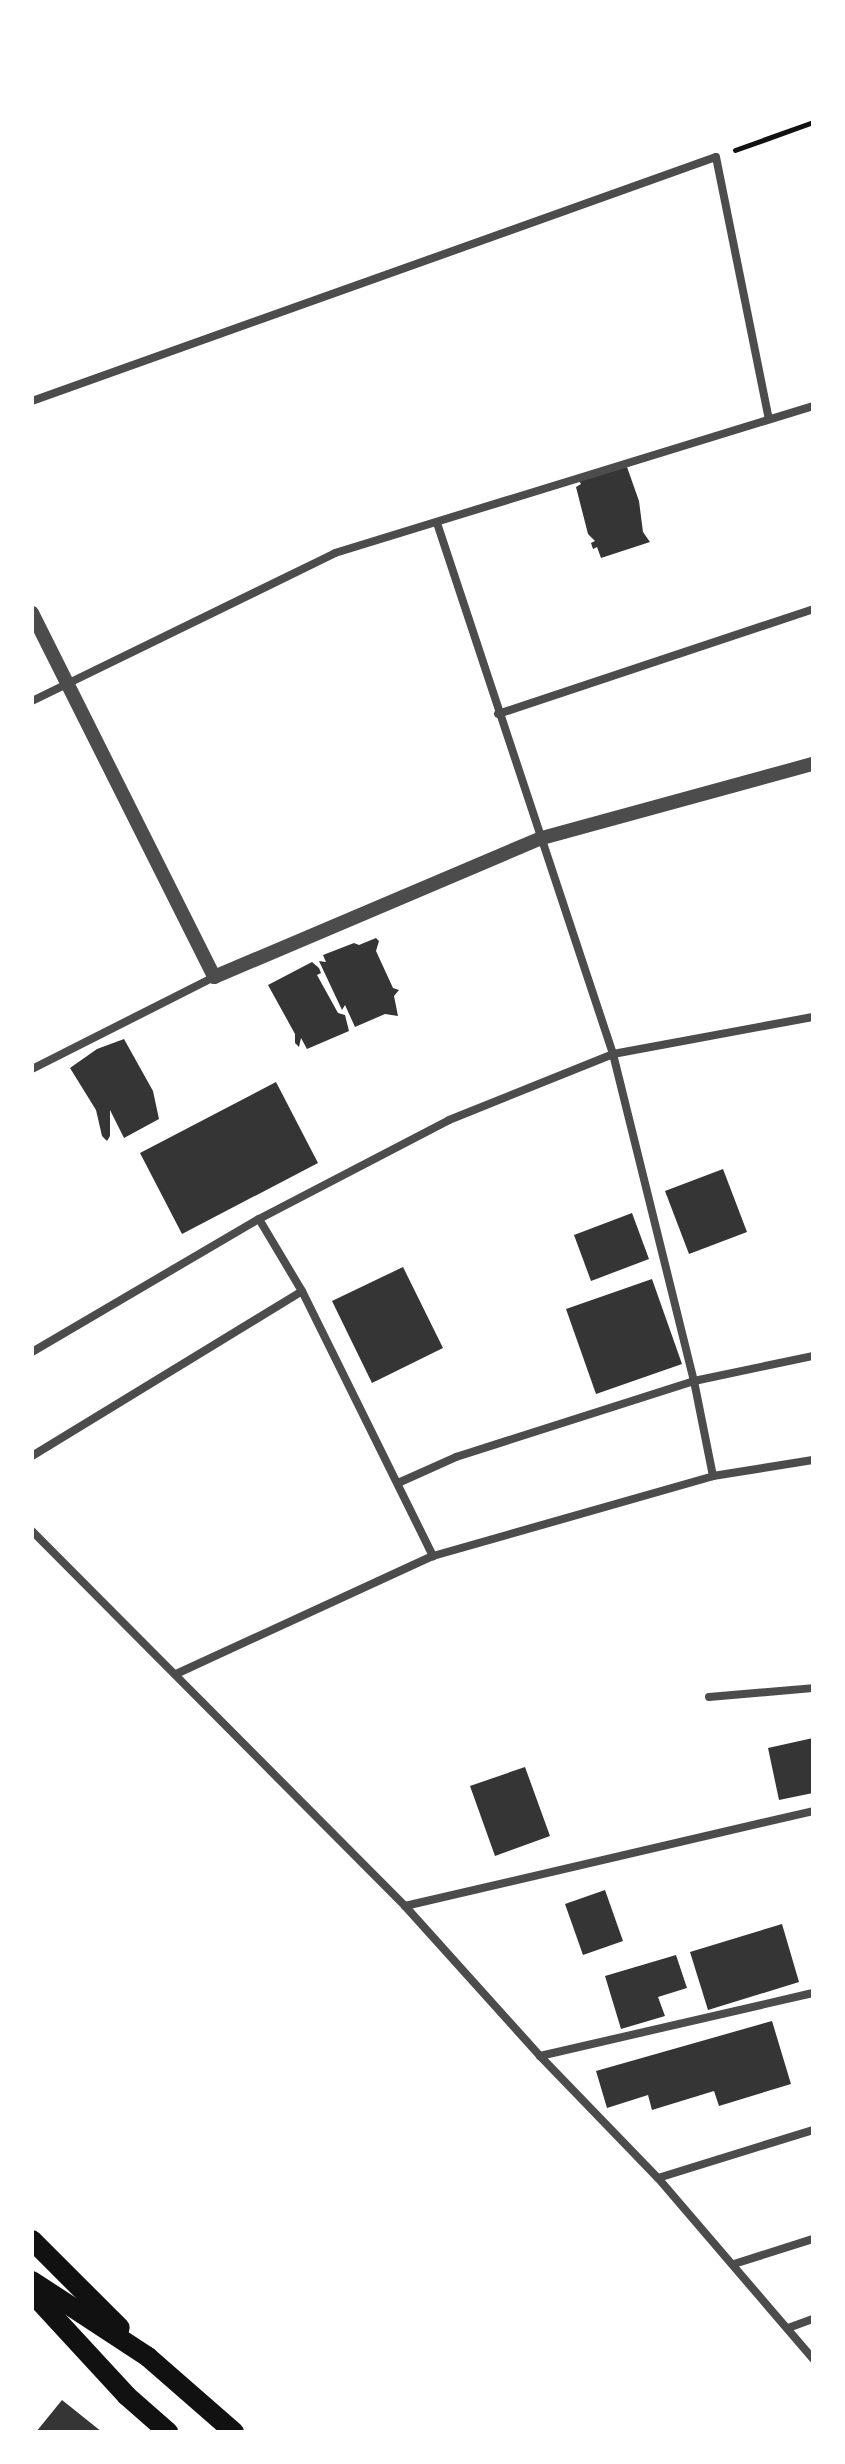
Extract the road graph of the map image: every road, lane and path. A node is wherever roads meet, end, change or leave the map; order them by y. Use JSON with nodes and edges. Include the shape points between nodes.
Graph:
{"nodes":[{"id":1,"x":813,"y":122,"type":"edge"},
{"id":2,"x":716,"y":157,"type":"junction"},
{"id":3,"x":32,"y":401,"type":"edge"},
{"id":4,"x":813,"y":406,"type":"edge"},
{"id":5,"x":769,"y":419,"type":"junction"},
{"id":6,"x":437,"y":523,"type":"junction"},
{"id":7,"x":813,"y":609,"type":"edge"},
{"id":8,"x":32,"y":613,"type":"edge"},
{"id":9,"x":65,"y":682,"type":"junction"},
{"id":10,"x":32,"y":701,"type":"edge"},
{"id":11,"x":498,"y":714,"type":"junction"},
{"id":12,"x":813,"y":764,"type":"edge"},
{"id":13,"x":542,"y":838,"type":"junction"},
{"id":14,"x":214,"y":977,"type":"junction"},
{"id":15,"x":813,"y":1017,"type":"edge"},
{"id":16,"x":613,"y":1054,"type":"junction"},
{"id":17,"x":32,"y":1069,"type":"edge"},
{"id":18,"x":259,"y":1219,"type":"junction"},
{"id":19,"x":302,"y":1291,"type":"junction"},
{"id":20,"x":32,"y":1352,"type":"edge"},
{"id":21,"x":813,"y":1356,"type":"edge"},
{"id":22,"x":694,"y":1381,"type":"junction"},
{"id":23,"x":32,"y":1456,"type":"edge"},
{"id":24,"x":813,"y":1460,"type":"edge"},
{"id":25,"x":713,"y":1476,"type":"junction"},
{"id":26,"x":398,"y":1483,"type":"junction"},
{"id":27,"x":32,"y":1531,"type":"edge"},
{"id":28,"x":433,"y":1556,"type":"junction"},
{"id":29,"x":176,"y":1674,"type":"junction"},
{"id":30,"x":813,"y":1688,"type":"edge"},
{"id":31,"x":709,"y":1697,"type":"dead end"},
{"id":32,"x":813,"y":1811,"type":"edge"},
{"id":33,"x":405,"y":1906,"type":"junction"},
{"id":34,"x":813,"y":1993,"type":"edge"},
{"id":35,"x":540,"y":2056,"type":"junction"},
{"id":36,"x":813,"y":2130,"type":"edge"},
{"id":37,"x":658,"y":2178,"type":"junction"},
{"id":38,"x":813,"y":2239,"type":"edge"},
{"id":39,"x":32,"y":2240,"type":"edge"},
{"id":40,"x":734,"y":2264,"type":"junction"},
{"id":41,"x":32,"y":2281,"type":"edge"},
{"id":42,"x":32,"y":2293,"type":"edge"},
{"id":43,"x":32,"y":2317,"type":"edge"},
{"id":44,"x":813,"y":2319,"type":"edge"},
{"id":45,"x":64,"y":2328,"type":"junction"},
{"id":46,"x":788,"y":2328,"type":"junction"},
{"id":47,"x":148,"y":2357,"type":"junction"},
{"id":48,"x":813,"y":2359,"type":"edge"},
{"id":49,"x":168,"y":2432,"type":"edge"},
{"id":50,"x":234,"y":2432,"type":"edge"}],
"edges":[{"from":1,"to":2,"type":"path"},
{"from":2,"to":3,"type":"street"},
{"from":2,"to":5,"type":"street"},
{"from":4,"to":5,"type":"street"},
{"from":5,"to":6,"type":"street"},
{"from":6,"to":9,"type":"street","via":[[335,553]]},
{"from":6,"to":11,"type":"street"},
{"from":7,"to":11,"type":"street"},
{"from":8,"to":9,"type":"street"},
{"from":9,"to":10,"type":"street"},
{"from":9,"to":14,"type":"street"},
{"from":11,"to":13,"type":"street"},
{"from":12,"to":13,"type":"street"},
{"from":13,"to":14,"type":"street"},
{"from":13,"to":16,"type":"street"},
{"from":14,"to":17,"type":"street"},
{"from":15,"to":16,"type":"street"},
{"from":16,"to":18,"type":"street","via":[[449,1120]]},
{"from":16,"to":22,"type":"street"},
{"from":18,"to":19,"type":"street"},
{"from":18,"to":20,"type":"street"},
{"from":19,"to":23,"type":"street"},
{"from":19,"to":26,"type":"street"},
{"from":21,"to":22,"type":"street"},
{"from":22,"to":25,"type":"street"},
{"from":22,"to":26,"type":"street","via":[[456,1457]]},
{"from":24,"to":25,"type":"street"},
{"from":25,"to":28,"type":"street"},
{"from":26,"to":28,"type":"street"},
{"from":27,"to":29,"type":"street"},
{"from":28,"to":29,"type":"street"},
{"from":29,"to":33,"type":"street"},
{"from":30,"to":31,"type":"street"},
{"from":32,"to":33,"type":"street"},
{"from":33,"to":35,"type":"street"},
{"from":34,"to":35,"type":"street"},
{"from":35,"to":37,"type":"street"},
{"from":36,"to":37,"type":"street"},
{"from":37,"to":40,"type":"street"},
{"from":38,"to":40,"type":"street"},
{"from":39,"to":47,"type":"main road"},
{"from":40,"to":46,"type":"street"},
{"from":41,"to":47,"type":"main road"},
{"from":42,"to":45,"type":"main road"},
{"from":43,"to":45,"type":"main road"},
{"from":44,"to":46,"type":"street"},
{"from":45,"to":49,"type":"main road"},
{"from":46,"to":48,"type":"street"},
{"from":47,"to":50,"type":"main road"}]}
